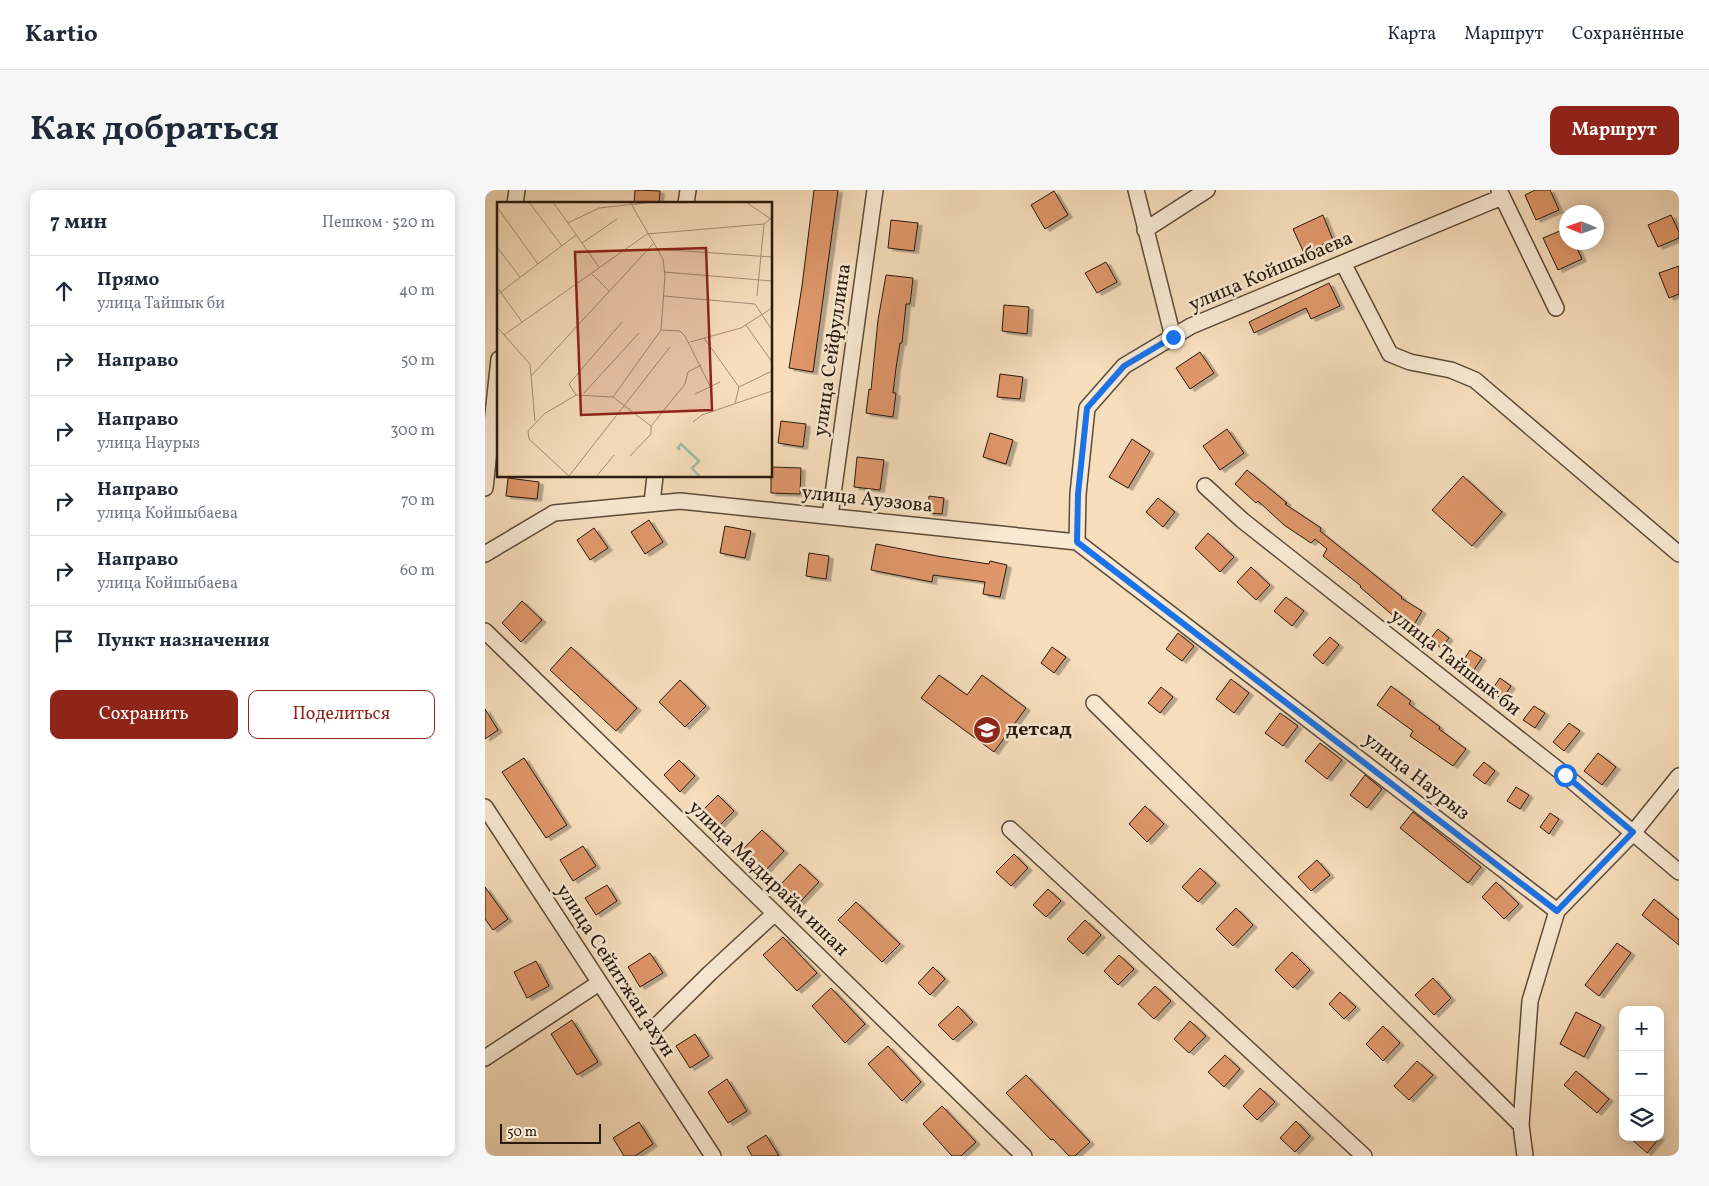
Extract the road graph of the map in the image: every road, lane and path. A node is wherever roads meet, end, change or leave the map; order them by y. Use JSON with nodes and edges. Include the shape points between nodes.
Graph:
{"nodes":[{"id":1,"x":875,"y":190,"type":"edge"},
{"id":2,"x":1136,"y":190,"type":"edge"},
{"id":3,"x":1207,"y":190,"type":"edge"},
{"id":4,"x":1501,"y":194,"type":"edge"},
{"id":5,"x":1145,"y":230,"type":"junction"},
{"id":6,"x":1343,"y":263,"type":"junction"},
{"id":7,"x":1557,"y":308,"type":"dead end"},
{"id":8,"x":1173,"y":337,"type":"junction"},
{"id":9,"x":497,"y":377,"type":"edge"},
{"id":10,"x":655,"y":478,"type":"edge"},
{"id":11,"x":1205,"y":486,"type":"dead end"},
{"id":12,"x":485,"y":488,"type":"edge"},
{"id":13,"x":652,"y":503,"type":"junction"},
{"id":14,"x":830,"y":516,"type":"junction"},
{"id":15,"x":1077,"y":542,"type":"junction"},
{"id":16,"x":485,"y":554,"type":"edge"},
{"id":17,"x":1679,"y":554,"type":"edge"},
{"id":18,"x":485,"y":631,"type":"edge"},
{"id":19,"x":1095,"y":703,"type":"dead end"},
{"id":20,"x":1679,"y":776,"type":"edge"},
{"id":21,"x":485,"y":807,"type":"edge"},
{"id":22,"x":1010,"y":829,"type":"dead end"},
{"id":23,"x":1633,"y":832,"type":"junction"},
{"id":24,"x":1679,"y":872,"type":"edge"},
{"id":25,"x":1557,"y":911,"type":"junction"},
{"id":26,"x":775,"y":913,"type":"junction"},
{"id":27,"x":599,"y":983,"type":"junction"},
{"id":28,"x":639,"y":1043,"type":"junction"},
{"id":29,"x":485,"y":1058,"type":"edge"},
{"id":30,"x":1521,"y":1125,"type":"junction"},
{"id":31,"x":713,"y":1156,"type":"edge"},
{"id":32,"x":1024,"y":1156,"type":"edge"},
{"id":33,"x":1365,"y":1156,"type":"edge"},
{"id":34,"x":1525,"y":1156,"type":"edge"}],
"edges":[{"from":1,"to":14,"type":"street","name":"улица Сейфуллина"},
{"from":2,"to":5,"type":"street"},
{"from":3,"to":5,"type":"street"},
{"from":4,"to":6,"type":"street","name":"улица Койшыбаева"},
{"from":4,"to":7,"type":"street","name":"улица Койшыбаева"},
{"from":5,"to":8,"type":"street"},
{"from":6,"to":8,"type":"street","name":"улица Койшыбаева","via":[[1191,326]]},
{"from":6,"to":17,"type":"street","via":[[1390,354],[1410,362],[1451,370],[1475,380]]},
{"from":8,"to":15,"type":"street","name":"улица Койшыбаева","via":[[1124,366],[1087,408],[1078,494]]},
{"from":9,"to":12,"type":"street"},
{"from":10,"to":13,"type":"street"},
{"from":11,"to":23,"type":"street","name":"улица Тайшык би","via":[[1242,520]]},
{"from":13,"to":14,"type":"street","name":"улица Ауэзова","via":[[680,501]]},
{"from":13,"to":16,"type":"street","name":"улица Ауэзова","via":[[554,513]]},
{"from":14,"to":15,"type":"street","name":"улица Ауэзова"},
{"from":15,"to":25,"type":"street","name":"улица Наурыз"},
{"from":18,"to":26,"type":"street","name":"улица Мадирайм ишан"},
{"from":19,"to":30,"type":"street"},
{"from":20,"to":23,"type":"street"},
{"from":21,"to":27,"type":"street","name":"улица Сейитжан ахун"},
{"from":22,"to":33,"type":"street"},
{"from":23,"to":24,"type":"street","name":"улица Тайшык би"},
{"from":23,"to":25,"type":"street"},
{"from":25,"to":30,"type":"street","via":[[1530,1001]]},
{"from":26,"to":28,"type":"street"},
{"from":26,"to":32,"type":"street","name":"улица Мадирайм ишан"},
{"from":27,"to":28,"type":"street","name":"улица Сейитжан ахун"},
{"from":27,"to":29,"type":"street"},
{"from":28,"to":31,"type":"street","name":"улица Сейитжан ахун"},
{"from":30,"to":34,"type":"street"}]}
